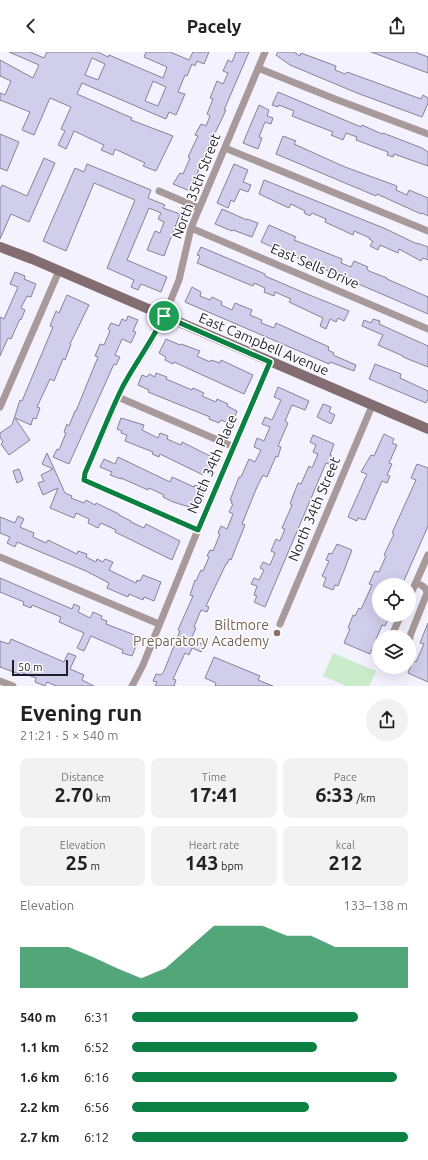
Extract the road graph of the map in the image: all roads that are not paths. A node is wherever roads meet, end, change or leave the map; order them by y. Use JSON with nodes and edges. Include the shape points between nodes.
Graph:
{"nodes":[{"id":1,"x":265,"y":52,"type":"edge"},
{"id":2,"x":258,"y":68,"type":"junction"},
{"id":3,"x":428,"y":134,"type":"edge"},
{"id":4,"x":225,"y":148,"type":"junction"},
{"id":5,"x":159,"y":191,"type":"dead end"},
{"id":6,"x":199,"y":208,"type":"junction"},
{"id":7,"x":191,"y":228,"type":"junction"},
{"id":8,"x":428,"y":231,"type":"edge"},
{"id":9,"x":0,"y":247,"type":"edge"},
{"id":10,"x":59,"y":271,"type":"junction"},
{"id":11,"x":164,"y":316,"type":"junction"},
{"id":12,"x":428,"y":329,"type":"edge"},
{"id":13,"x":270,"y":362,"type":"junction"},
{"id":14,"x":118,"y":397,"type":"junction"},
{"id":15,"x":372,"y":406,"type":"junction"},
{"id":16,"x":0,"y":407,"type":"edge"},
{"id":17,"x":428,"y":428,"type":"edge"},
{"id":18,"x":234,"y":447,"type":"junction"},
{"id":19,"x":198,"y":530,"type":"junction"},
{"id":20,"x":428,"y":555,"type":"edge"},
{"id":21,"x":0,"y":557,"type":"edge"},
{"id":22,"x":416,"y":583,"type":"joint"},
{"id":23,"x":416,"y":621,"type":"edge"},
{"id":24,"x":159,"y":624,"type":"junction"},
{"id":25,"x":280,"y":624,"type":"dead end"},
{"id":26,"x":0,"y":681,"type":"edge"},
{"id":27,"x":13,"y":686,"type":"edge"},
{"id":28,"x":132,"y":686,"type":"edge"}],
"edges":[{"from":1,"to":2,"type":"street","name":"North 35th Street"},
{"from":2,"to":3,"type":"street"},
{"from":2,"to":4,"type":"street","name":"North 35th Street"},
{"from":4,"to":6,"type":"street","name":"North 35th Street"},
{"from":4,"to":8,"type":"street"},
{"from":5,"to":6,"type":"street"},
{"from":6,"to":7,"type":"street","name":"North 35th Street"},
{"from":7,"to":11,"type":"street","name":"North 35th Street","via":[[177,286]]},
{"from":7,"to":12,"type":"street","name":"East Sells Drive"},
{"from":9,"to":10,"type":"street","name":"East Campbell Avenue"},
{"from":10,"to":11,"type":"street","name":"East Campbell Avenue"},
{"from":10,"to":16,"type":"street"},
{"from":11,"to":13,"type":"street","name":"East Campbell Avenue"},
{"from":11,"to":14,"type":"street","name":"North 35th Street"},
{"from":13,"to":15,"type":"street","name":"East Campbell Avenue"},
{"from":13,"to":18,"type":"street","name":"North 34th Place"},
{"from":14,"to":18,"type":"street"},
{"from":14,"to":19,"type":"street","name":"North 35th Street","via":[[84,480]]},
{"from":15,"to":17,"type":"street","name":"East Campbell Avenue"},
{"from":15,"to":25,"type":"street","name":"North 34th Street"},
{"from":18,"to":19,"type":"street","name":"North 34th Place"},
{"from":19,"to":24,"type":"street","name":"North 34th Place"},
{"from":20,"to":22,"type":"street"},
{"from":21,"to":24,"type":"street"},
{"from":22,"to":23,"type":"street","via":[[423,585],[427,594]]},
{"from":24,"to":28,"type":"street","name":"North 34th Place"},
{"from":26,"to":27,"type":"street"}]}
